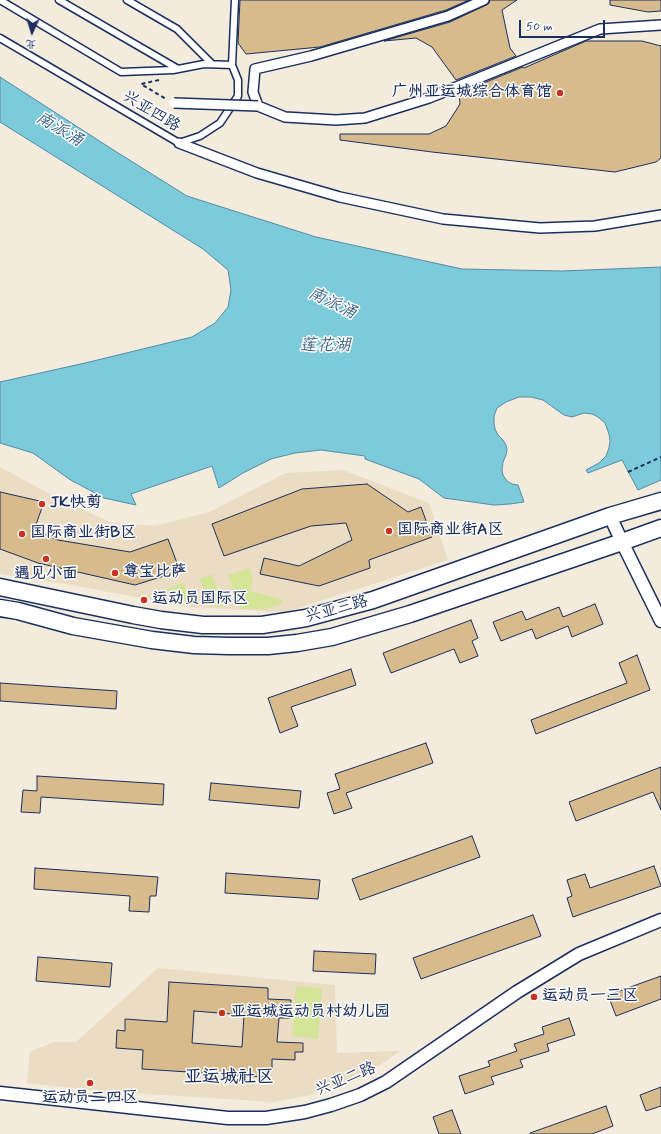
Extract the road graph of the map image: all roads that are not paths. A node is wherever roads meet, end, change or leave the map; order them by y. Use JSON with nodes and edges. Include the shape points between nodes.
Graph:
{"nodes":[{"id":1,"x":0,"y":0,"type":"edge"},
{"id":2,"x":60,"y":0,"type":"edge"},
{"id":3,"x":127,"y":0,"type":"edge"},
{"id":4,"x":235,"y":0,"type":"edge"},
{"id":5,"x":484,"y":0,"type":"edge"},
{"id":6,"x":661,"y":24,"type":"edge"},
{"id":7,"x":0,"y":38,"type":"edge"},
{"id":8,"x":212,"y":64,"type":"junction"},
{"id":9,"x":232,"y":65,"type":"junction"},
{"id":10,"x":175,"y":70,"type":"junction"},
{"id":11,"x":174,"y":103,"type":"road end"},
{"id":12,"x":258,"y":106,"type":"junction"},
{"id":13,"x":179,"y":143,"type":"junction"},
{"id":14,"x":661,"y":215,"type":"edge"},
{"id":15,"x":654,"y":503,"type":"edge"},
{"id":16,"x":610,"y":516,"type":"junction"},
{"id":17,"x":661,"y":528,"type":"edge"},
{"id":18,"x":622,"y":542,"type":"junction"},
{"id":19,"x":0,"y":587,"type":"edge"},
{"id":20,"x":0,"y":608,"type":"edge"},
{"id":21,"x":661,"y":621,"type":"edge"},
{"id":22,"x":661,"y":920,"type":"edge"},
{"id":23,"x":0,"y":1093,"type":"edge"}],
"edges":[{"from":1,"to":10,"type":"lane","via":[[121,72]]},
{"from":2,"to":10,"type":"lane"},
{"from":3,"to":8,"type":"lane","via":[[177,28]]},
{"from":4,"to":9,"type":"lane","name":"兴亚四路"},
{"from":5,"to":12,"type":"street","via":[[448,16],[311,56],[255,69],[253,92]]},
{"from":6,"to":12,"type":"street","via":[[600,29],[429,98],[365,118],[336,120],[285,116]]},
{"from":7,"to":13,"type":"lane","name":"兴亚四路"},
{"from":8,"to":9,"type":"lane"},
{"from":8,"to":10,"type":"lane"},
{"from":9,"to":13,"type":"lane","name":"兴亚四路","via":[[238,80],[238,96],[220,123],[200,136]]},
{"from":11,"to":12,"type":"street","bridge":true},
{"from":13,"to":14,"type":"street","via":[[257,173],[340,198],[443,219],[540,228],[595,226]]},
{"from":15,"to":16,"type":"street","name":"兴亚三路"},
{"from":16,"to":18,"type":"street"},
{"from":16,"to":19,"type":"street","name":"兴亚三路","via":[[373,600],[306,618],[262,625],[203,625],[133,616]]},
{"from":17,"to":18,"type":"street","name":"兴亚三路"},
{"from":18,"to":20,"type":"street","name":"兴亚三路","via":[[410,614],[332,637],[297,643],[268,646],[194,645],[73,626]]},
{"from":18,"to":21,"type":"street"},
{"from":22,"to":23,"type":"street","name":"兴亚二路","via":[[579,954],[517,992],[386,1082],[331,1106],[266,1118],[228,1118]]}]}
